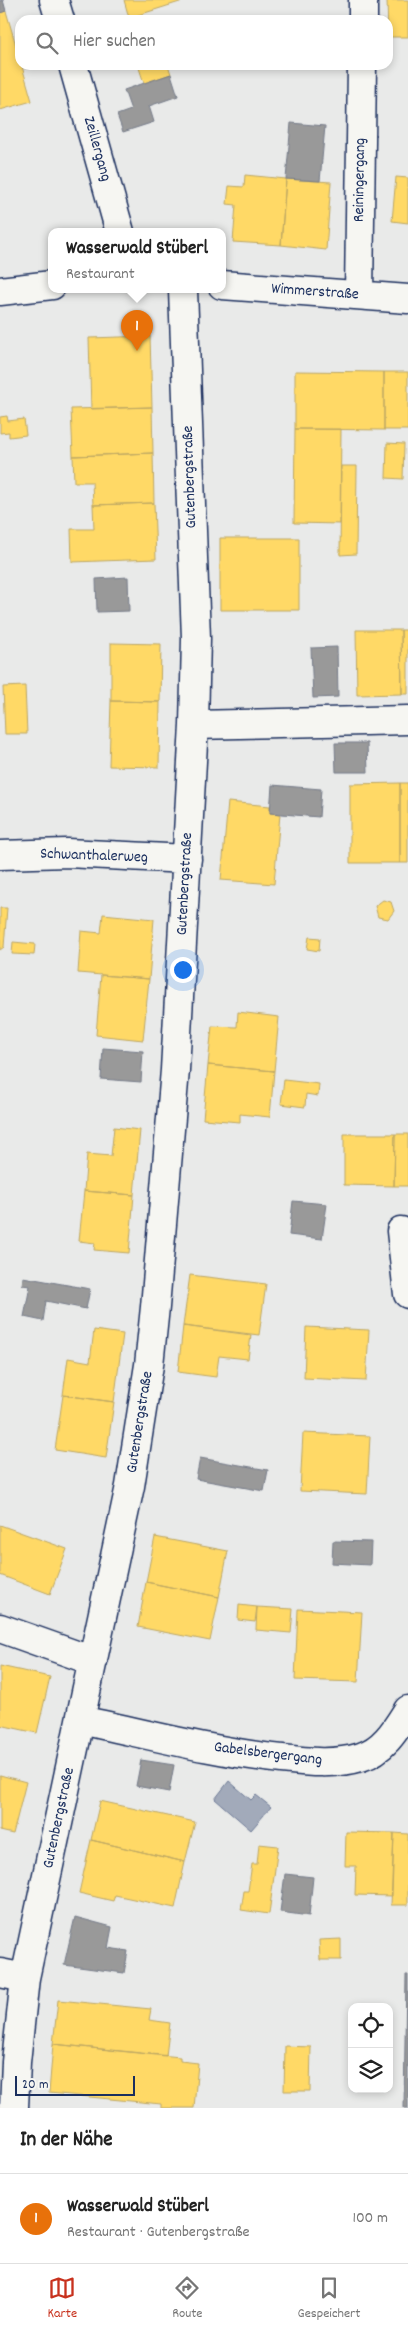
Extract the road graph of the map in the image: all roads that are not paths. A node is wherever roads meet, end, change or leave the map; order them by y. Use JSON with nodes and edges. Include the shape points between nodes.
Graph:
{"nodes":[{"id":1,"x":54,"y":0,"type":"edge"},
{"id":2,"x":363,"y":0,"type":"edge"},
{"id":3,"x":58,"y":15,"type":"edge"},
{"id":4,"x":363,"y":15,"type":"edge"},
{"id":5,"x":74,"y":70,"type":"edge"},
{"id":6,"x":362,"y":70,"type":"edge"},
{"id":7,"x":119,"y":228,"type":"edge"},
{"id":8,"x":48,"y":285,"type":"edge"},
{"id":9,"x":226,"y":285,"type":"edge"},
{"id":10,"x":0,"y":291,"type":"edge"},
{"id":11,"x":183,"y":293,"type":"edge"},
{"id":12,"x":359,"y":295,"type":"junction"},
{"id":13,"x":408,"y":299,"type":"edge"},
{"id":14,"x":408,"y":720,"type":"edge"},
{"id":15,"x":194,"y":725,"type":"junction"},
{"id":16,"x":0,"y":855,"type":"edge"},
{"id":17,"x":187,"y":859,"type":"junction"},
{"id":18,"x":401,"y":1231,"type":"dead end"},
{"id":19,"x":408,"y":1294,"type":"edge"},
{"id":20,"x":0,"y":1628,"type":"edge"},
{"id":21,"x":93,"y":1661,"type":"junction"},
{"id":22,"x":408,"y":1710,"type":"edge"},
{"id":23,"x":80,"y":1720,"type":"junction"},
{"id":24,"x":13,"y":1976,"type":"edge"},
{"id":25,"x":14,"y":2108,"type":"edge"}],
"edges":[{"from":1,"to":3,"type":"street"},
{"from":2,"to":4,"type":"street"},
{"from":5,"to":7,"type":"street","name":"Zeillergang"},
{"from":6,"to":12,"type":"street","name":"Reiningergang"},
{"from":8,"to":10,"type":"street"},
{"from":9,"to":12,"type":"street","name":"Wimmerstraße"},
{"from":11,"to":15,"type":"street","name":"Gutenbergstraße","via":[[196,638]]},
{"from":12,"to":13,"type":"street","name":"Wimmerstraße"},
{"from":14,"to":15,"type":"street"},
{"from":15,"to":17,"type":"street","name":"Gutenbergstraße"},
{"from":16,"to":17,"type":"street","name":"Schwanthalerweg","via":[[68,853]]},
{"from":17,"to":21,"type":"street","name":"Gutenbergstraße","via":[[175,1070],[149,1364],[130,1486]]},
{"from":18,"to":19,"type":"street"},
{"from":20,"to":21,"type":"street"},
{"from":21,"to":23,"type":"street","name":"Gutenbergstraße"},
{"from":22,"to":23,"type":"street","name":"Gabelsbergergang","via":[[383,1745],[362,1757],[335,1762],[243,1755]]},
{"from":23,"to":24,"type":"street","name":"Gutenbergstraße"},
{"from":24,"to":25,"type":"street","name":"Gutenbergstraße"}]}
